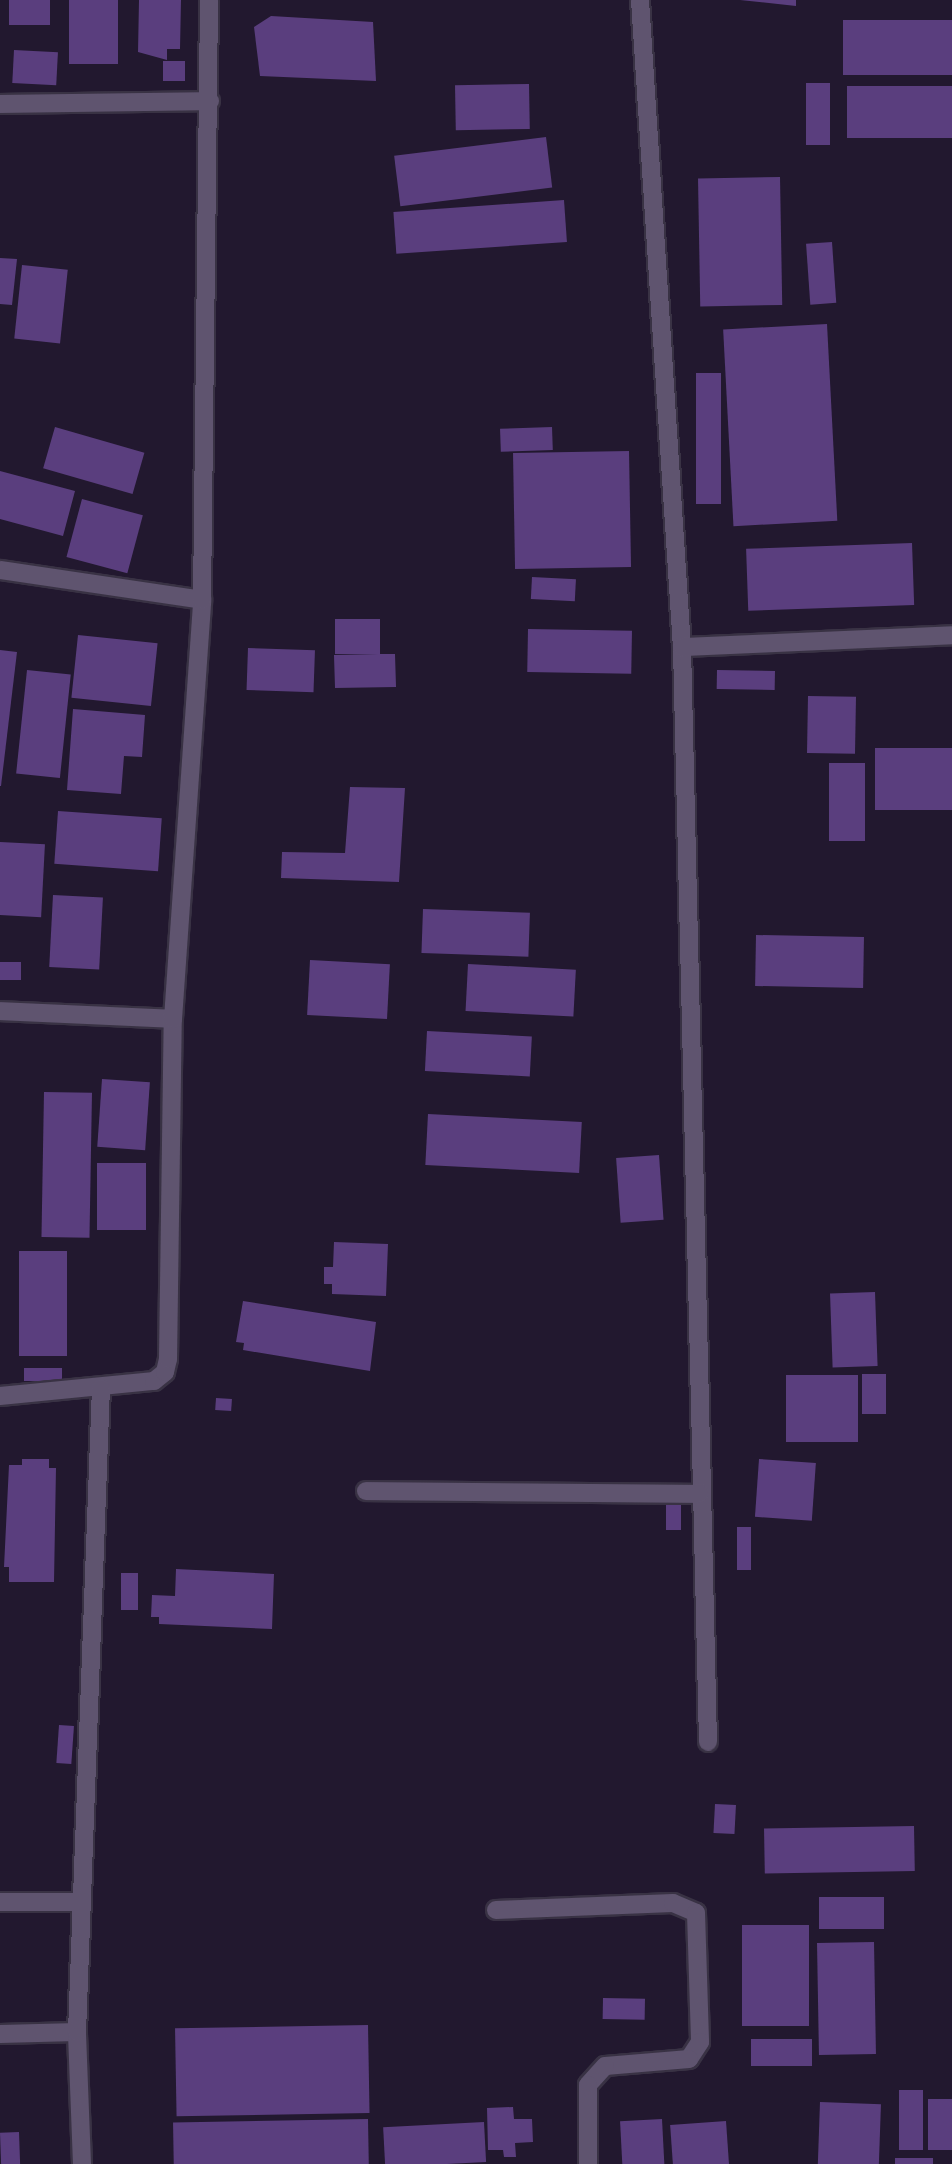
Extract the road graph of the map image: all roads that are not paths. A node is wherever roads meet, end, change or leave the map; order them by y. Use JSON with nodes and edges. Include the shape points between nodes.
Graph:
{"nodes":[{"id":1,"x":209,"y":0,"type":"edge"},
{"id":2,"x":640,"y":0,"type":"edge"},
{"id":3,"x":210,"y":101,"type":"junction"},
{"id":4,"x":0,"y":104,"type":"edge"},
{"id":5,"x":0,"y":570,"type":"edge"},
{"id":6,"x":202,"y":600,"type":"junction"},
{"id":7,"x":952,"y":635,"type":"edge"},
{"id":8,"x":682,"y":647,"type":"junction"},
{"id":9,"x":0,"y":1011,"type":"edge"},
{"id":10,"x":173,"y":1019,"type":"junction"},
{"id":11,"x":101,"y":1388,"type":"junction"},
{"id":12,"x":0,"y":1396,"type":"edge"},
{"id":13,"x":366,"y":1491,"type":"dead end"},
{"id":14,"x":699,"y":1494,"type":"junction"},
{"id":15,"x":708,"y":1742,"type":"dead end"},
{"id":16,"x":0,"y":1902,"type":"edge"},
{"id":17,"x":82,"y":1902,"type":"junction"},
{"id":18,"x":496,"y":1910,"type":"dead end"},
{"id":19,"x":77,"y":2032,"type":"junction"},
{"id":20,"x":0,"y":2034,"type":"edge"},
{"id":21,"x":82,"y":2164,"type":"edge"},
{"id":22,"x":588,"y":2164,"type":"edge"}],
"edges":[{"from":1,"to":3,"type":"street"},
{"from":2,"to":8,"type":"street"},
{"from":3,"to":4,"type":"street"},
{"from":3,"to":6,"type":"street"},
{"from":5,"to":6,"type":"street"},
{"from":6,"to":10,"type":"street"},
{"from":7,"to":8,"type":"street"},
{"from":8,"to":14,"type":"street"},
{"from":9,"to":10,"type":"street"},
{"from":10,"to":11,"type":"street","via":[[168,1359],[165,1372],[154,1381]]},
{"from":11,"to":12,"type":"street"},
{"from":11,"to":17,"type":"street"},
{"from":13,"to":14,"type":"street"},
{"from":14,"to":15,"type":"street"},
{"from":16,"to":17,"type":"street"},
{"from":17,"to":19,"type":"street"},
{"from":18,"to":22,"type":"street","via":[[674,1903],[696,1913],[700,2042],[689,2059],[605,2066],[588,2085]]},
{"from":19,"to":20,"type":"street"},
{"from":19,"to":21,"type":"street"}]}
